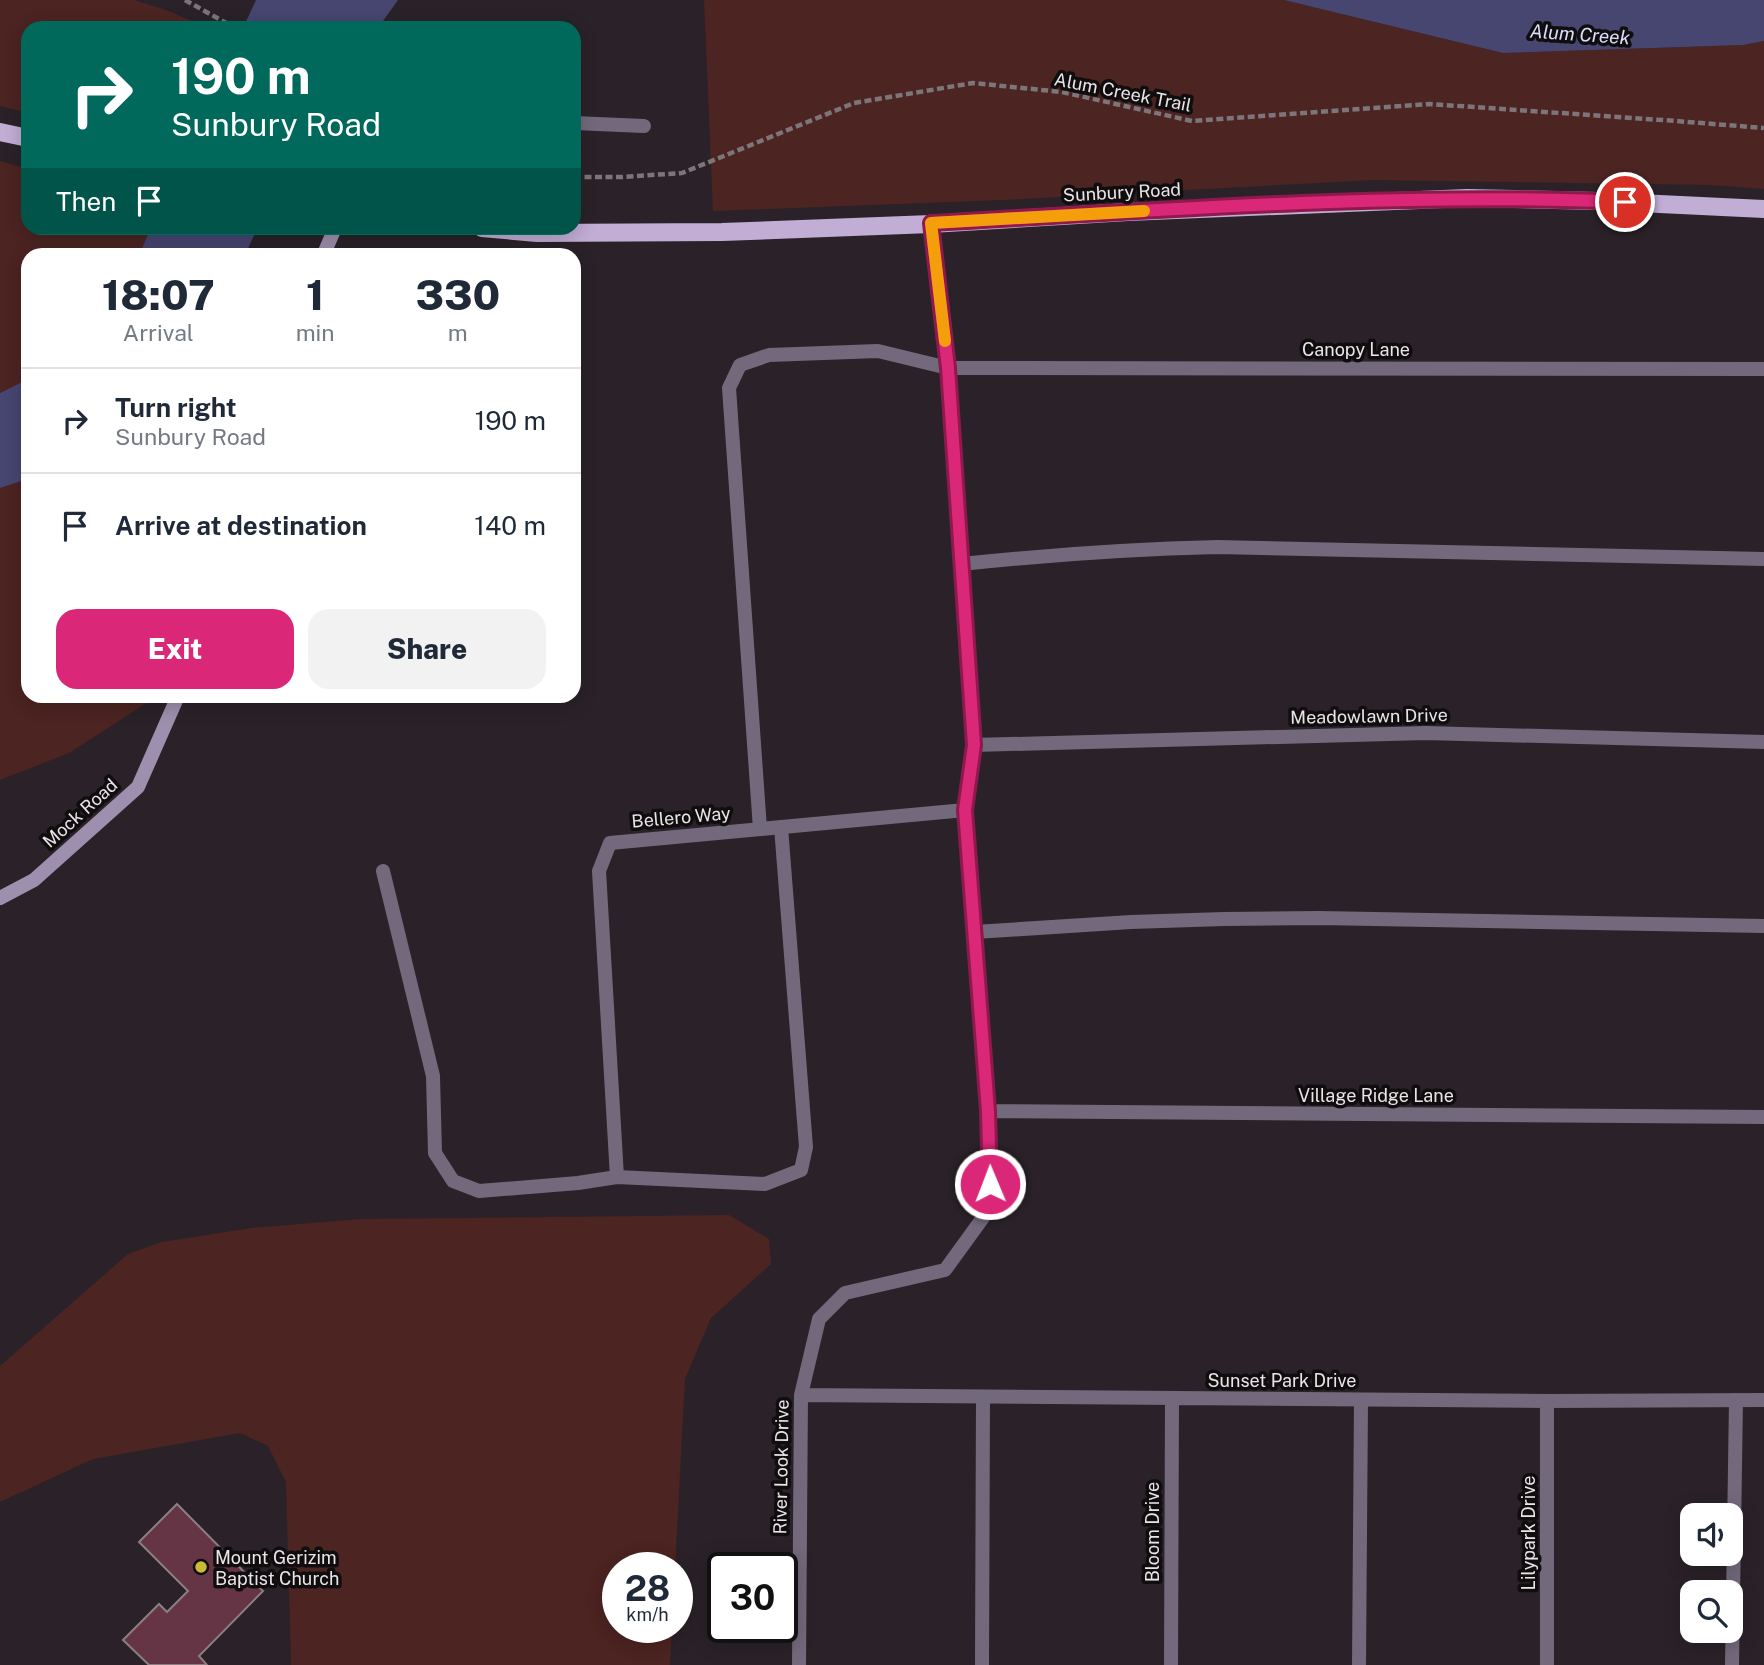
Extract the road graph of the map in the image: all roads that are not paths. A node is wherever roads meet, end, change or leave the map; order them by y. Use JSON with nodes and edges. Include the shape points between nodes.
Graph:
{"nodes":[{"id":1,"x":581,"y":123,"type":"edge"},
{"id":2,"x":644,"y":126,"type":"dead end"},
{"id":3,"x":0,"y":132,"type":"edge"},
{"id":4,"x":21,"y":136,"type":"edge"},
{"id":5,"x":1764,"y":209,"type":"edge"},
{"id":6,"x":931,"y":223,"type":"junction"},
{"id":7,"x":581,"y":233,"type":"edge"},
{"id":8,"x":948,"y":368,"type":"junction"},
{"id":9,"x":1764,"y":369,"type":"edge"},
{"id":10,"x":1764,"y":559,"type":"edge"},
{"id":11,"x":961,"y":564,"type":"junction"},
{"id":12,"x":175,"y":703,"type":"edge"},
{"id":13,"x":1764,"y":743,"type":"edge"},
{"id":14,"x":974,"y":745,"type":"junction"},
{"id":15,"x":965,"y":810,"type":"junction"},
{"id":16,"x":781,"y":827,"type":"junction"},
{"id":17,"x":760,"y":829,"type":"junction"},
{"id":18,"x":383,"y":870,"type":"dead end"},
{"id":19,"x":0,"y":898,"type":"edge"},
{"id":20,"x":1764,"y":926,"type":"edge"},
{"id":21,"x":975,"y":932,"type":"junction"},
{"id":22,"x":988,"y":1111,"type":"junction"},
{"id":23,"x":1764,"y":1117,"type":"edge"},
{"id":24,"x":617,"y":1177,"type":"junction"},
{"id":25,"x":801,"y":1395,"type":"junction"},
{"id":26,"x":983,"y":1397,"type":"junction"},
{"id":27,"x":1172,"y":1399,"type":"junction"},
{"id":28,"x":1361,"y":1400,"type":"junction"},
{"id":29,"x":1735,"y":1400,"type":"junction"},
{"id":30,"x":1764,"y":1400,"type":"edge"},
{"id":31,"x":1547,"y":1401,"type":"junction"},
{"id":32,"x":799,"y":1665,"type":"edge"},
{"id":33,"x":982,"y":1665,"type":"edge"},
{"id":34,"x":1171,"y":1665,"type":"edge"},
{"id":35,"x":1359,"y":1665,"type":"edge"},
{"id":36,"x":1547,"y":1665,"type":"edge"},
{"id":37,"x":1732,"y":1665,"type":"edge"}],
"edges":[{"from":1,"to":2,"type":"street"},
{"from":3,"to":4,"type":"main road"},
{"from":5,"to":6,"type":"main road","name":"Sunbury Road","via":[[1467,198]]},
{"from":6,"to":7,"type":"main road","name":"Sunbury Road"},
{"from":6,"to":8,"type":"street"},
{"from":8,"to":9,"type":"street","name":"Canopy Lane"},
{"from":8,"to":11,"type":"street"},
{"from":8,"to":17,"type":"street","name":"Canopy Lane","via":[[878,351],[769,355],[740,365],[729,388]]},
{"from":10,"to":11,"type":"street","via":[[1218,547],[1056,554]]},
{"from":11,"to":14,"type":"street"},
{"from":12,"to":19,"type":"main road","name":"Mock Road","via":[[138,787],[34,880]]},
{"from":13,"to":14,"type":"street","name":"Meadowlawn Drive","via":[[1426,733]]},
{"from":14,"to":15,"type":"street"},
{"from":15,"to":16,"type":"street","name":"Bellero Way"},
{"from":15,"to":21,"type":"street"},
{"from":16,"to":17,"type":"street","name":"Bellero Way"},
{"from":16,"to":24,"type":"street","via":[[806,1147],[801,1170],[765,1184]]},
{"from":17,"to":24,"type":"street","name":"Bellero Way","via":[[610,843],[599,871]]},
{"from":18,"to":24,"type":"street","via":[[433,1076],[435,1153],[453,1181],[479,1191]]},
{"from":20,"to":21,"type":"street","via":[[1319,918],[1131,922]]},
{"from":21,"to":22,"type":"street"},
{"from":22,"to":23,"type":"street","name":"Village Ridge Lane"},
{"from":22,"to":25,"type":"street","name":"River Look Drive","via":[[990,1208],[946,1270],[845,1293],[820,1318]]},
{"from":25,"to":26,"type":"street","name":"Sunset Park Drive"},
{"from":25,"to":32,"type":"street","name":"River Look Drive"},
{"from":26,"to":27,"type":"street","name":"Sunset Park Drive"},
{"from":26,"to":33,"type":"street"},
{"from":27,"to":28,"type":"street","name":"Sunset Park Drive"},
{"from":27,"to":34,"type":"street","name":"Bloom Drive"},
{"from":28,"to":31,"type":"street","name":"Sunset Park Drive"},
{"from":28,"to":35,"type":"street"},
{"from":29,"to":30,"type":"street","name":"Sunset Park Drive"},
{"from":29,"to":31,"type":"street","name":"Sunset Park Drive"},
{"from":29,"to":37,"type":"street"},
{"from":31,"to":36,"type":"street","name":"Lilypark Drive"}]}
